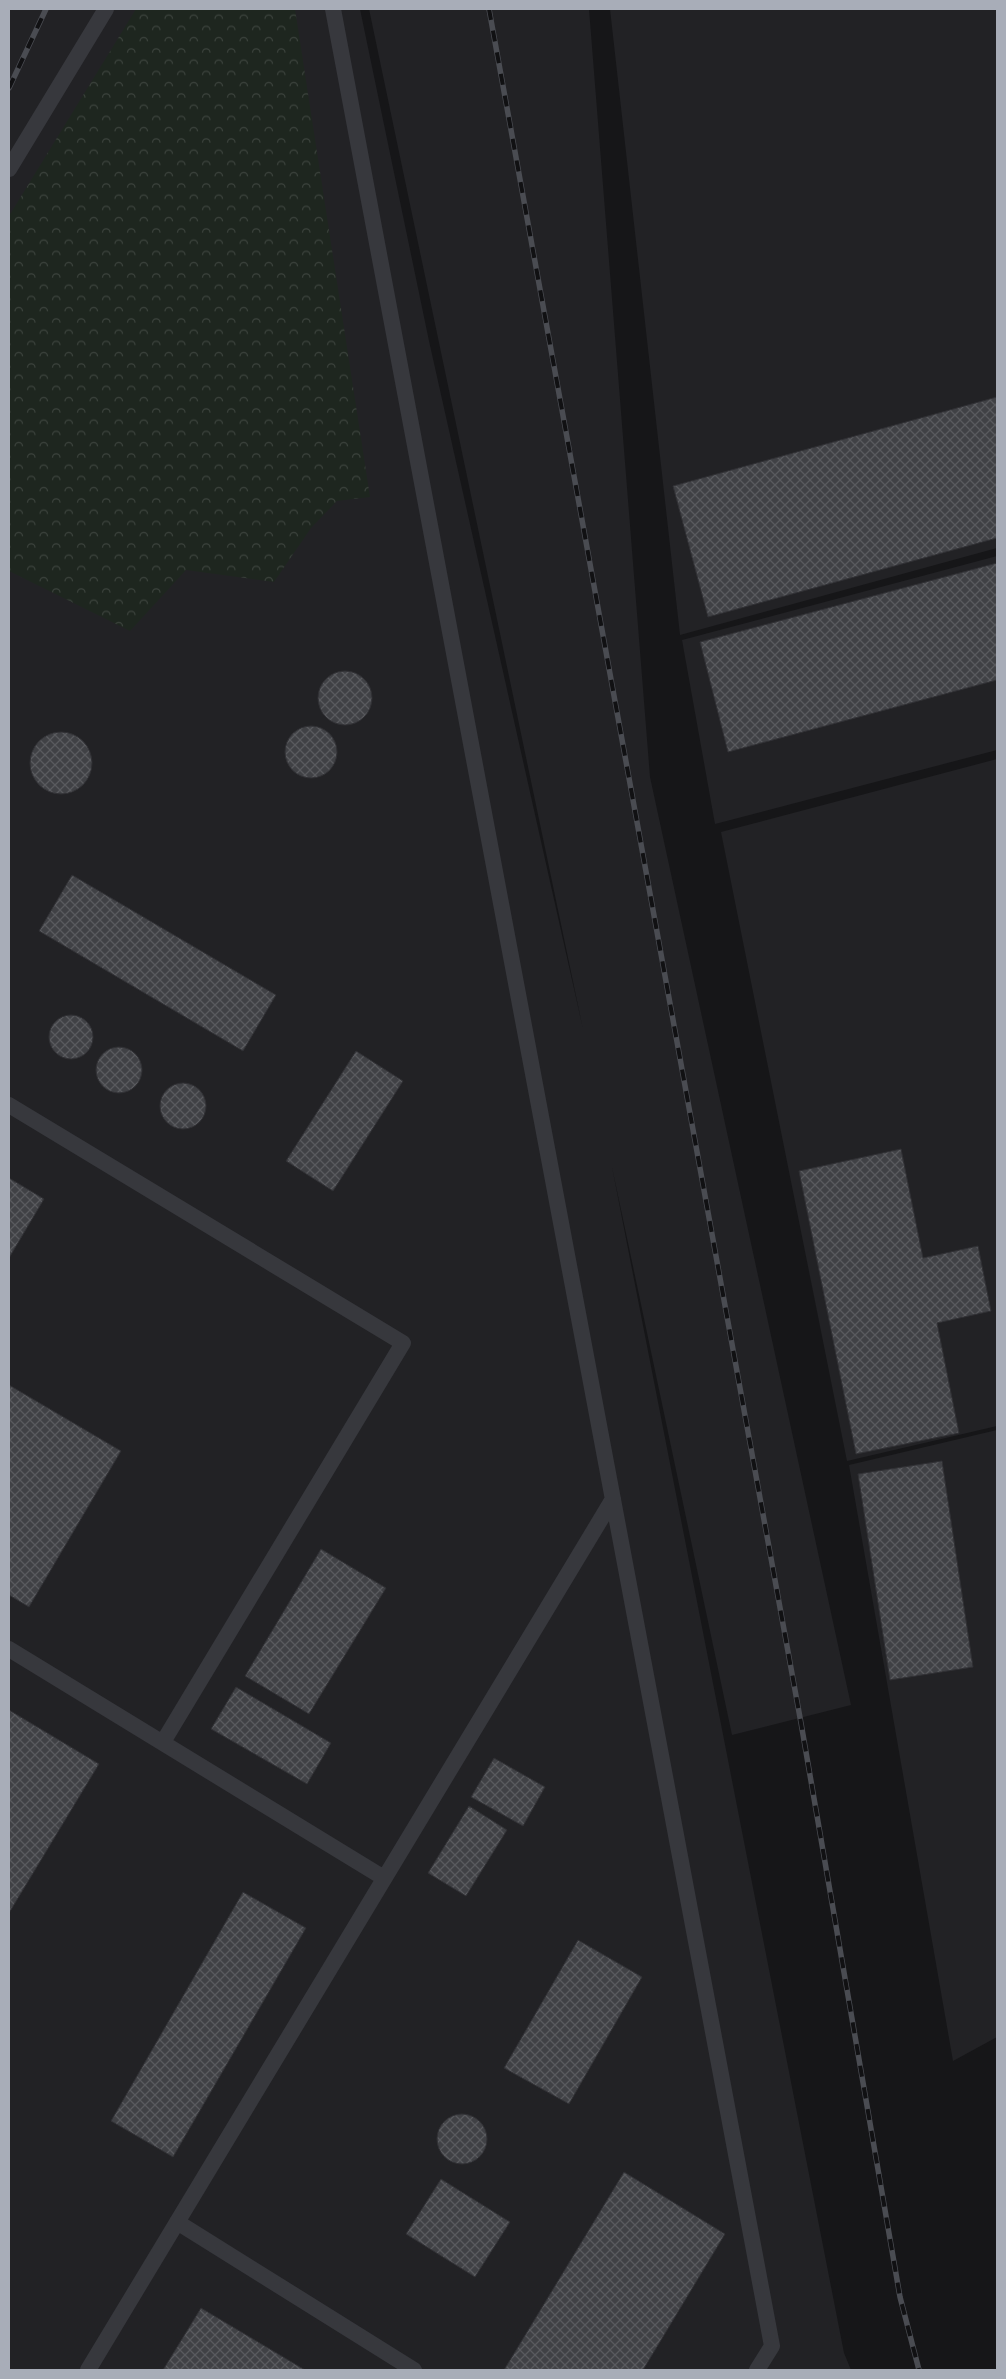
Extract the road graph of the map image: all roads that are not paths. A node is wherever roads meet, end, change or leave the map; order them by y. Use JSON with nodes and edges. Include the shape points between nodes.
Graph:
{"nodes":[{"id":1,"x":106,"y":9,"type":"edge"},
{"id":2,"x":333,"y":9,"type":"edge"},
{"id":3,"x":9,"y":169,"type":"edge"},
{"id":4,"x":9,"y":1105,"type":"edge"},
{"id":5,"x":613,"y":1499,"type":"junction"},
{"id":6,"x":9,"y":1649,"type":"edge"},
{"id":7,"x":163,"y":1742,"type":"junction"},
{"id":8,"x":384,"y":1878,"type":"junction"},
{"id":9,"x":177,"y":2222,"type":"junction"},
{"id":10,"x":88,"y":2370,"type":"edge"},
{"id":11,"x":414,"y":2370,"type":"edge"},
{"id":12,"x":757,"y":2370,"type":"edge"}],
"edges":[{"from":1,"to":3,"type":"lane"},
{"from":2,"to":5,"type":"lane"},
{"from":4,"to":7,"type":"lane","via":[[404,1344]]},
{"from":5,"to":8,"type":"lane"},
{"from":5,"to":12,"type":"lane","via":[[772,2346]]},
{"from":6,"to":7,"type":"lane"},
{"from":7,"to":8,"type":"lane"},
{"from":8,"to":9,"type":"lane"},
{"from":9,"to":10,"type":"lane"},
{"from":9,"to":11,"type":"lane"}]}
